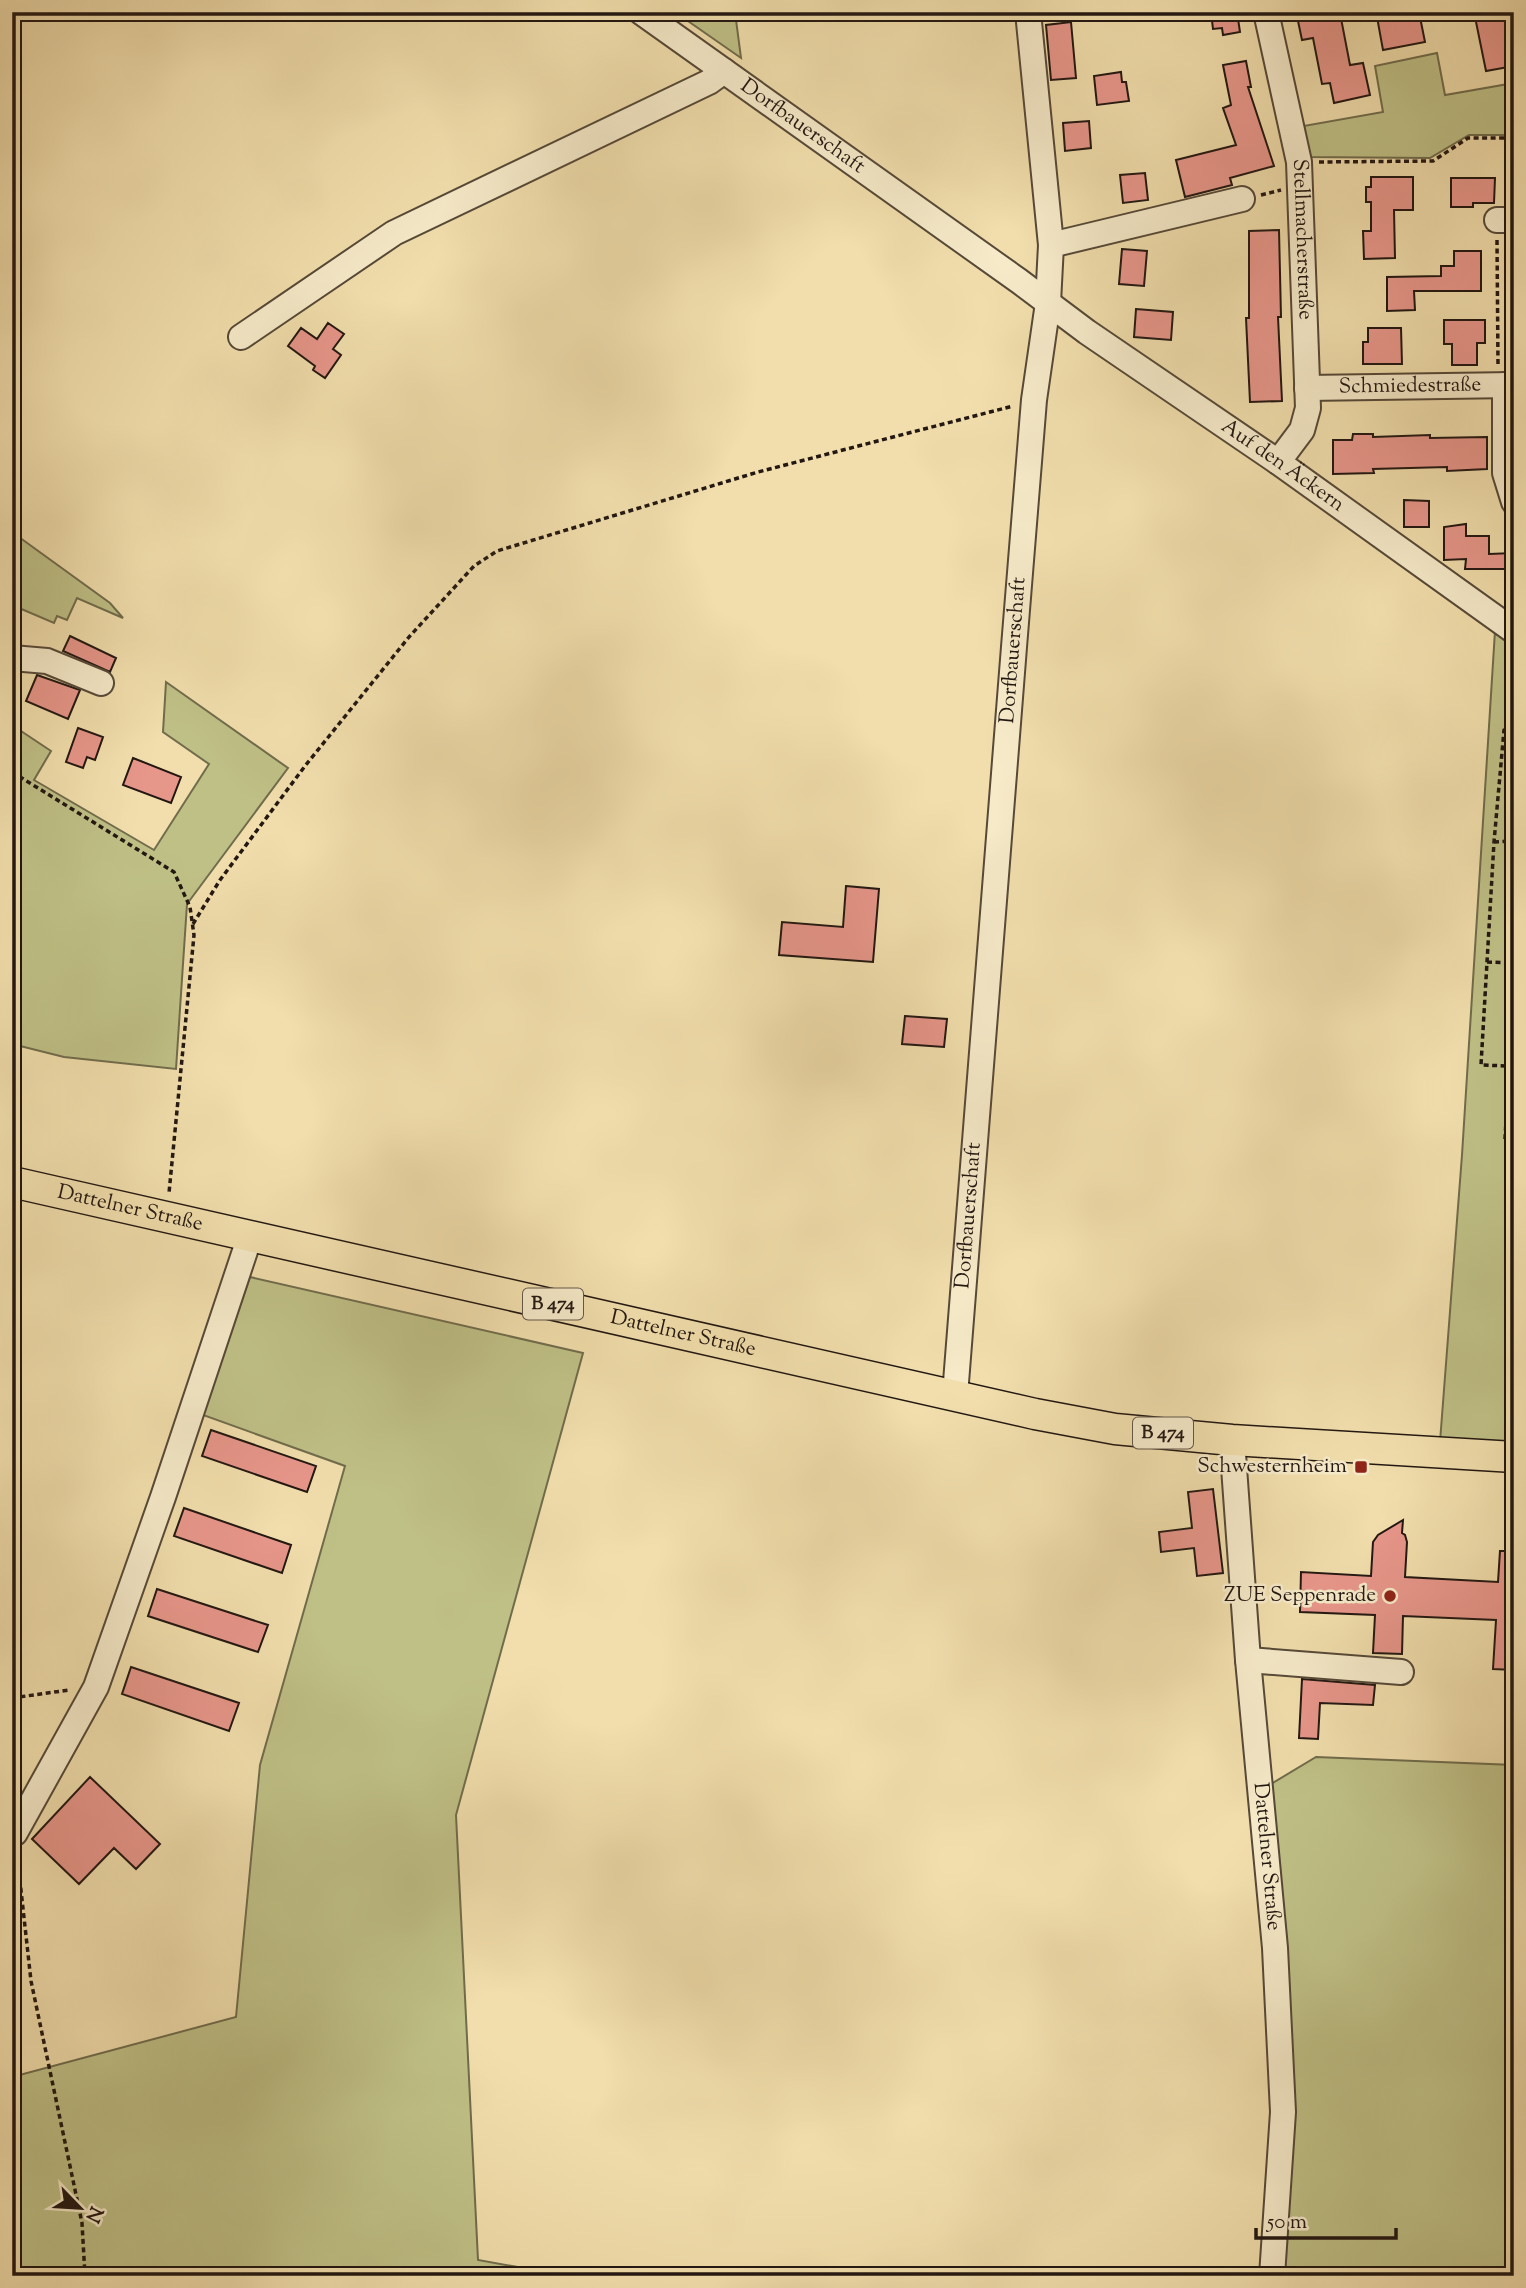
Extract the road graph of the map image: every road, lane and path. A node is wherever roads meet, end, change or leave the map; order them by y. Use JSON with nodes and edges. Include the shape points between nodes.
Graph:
{"nodes":[{"id":1,"x":641,"y":12,"type":"edge"},
{"id":2,"x":1028,"y":12,"type":"edge"},
{"id":3,"x":1266,"y":12,"type":"edge"},
{"id":4,"x":724,"y":71,"type":"junction"},
{"id":5,"x":1514,"y":138,"type":"edge"},
{"id":6,"x":1299,"y":174,"type":"junction"},
{"id":7,"x":1242,"y":200,"type":"joint"},
{"id":8,"x":1505,"y":220,"type":"edge"},
{"id":9,"x":1051,"y":245,"type":"junction"},
{"id":10,"x":1048,"y":303,"type":"junction"},
{"id":11,"x":241,"y":337,"type":"dead end"},
{"id":12,"x":1505,"y":385,"type":"edge"},
{"id":13,"x":1307,"y":388,"type":"junction"},
{"id":14,"x":1034,"y":400,"type":"junction"},
{"id":15,"x":1278,"y":463,"type":"junction"},
{"id":16,"x":1514,"y":502,"type":"edge"},
{"id":17,"x":1514,"y":631,"type":"edge"},
{"id":18,"x":12,"y":658,"type":"edge"},
{"id":19,"x":102,"y":683,"type":"dead end"},
{"id":20,"x":1514,"y":731,"type":"edge"},
{"id":21,"x":12,"y":772,"type":"edge"},
{"id":22,"x":1514,"y":841,"type":"edge"},
{"id":23,"x":1494,"y":842,"type":"junction"},
{"id":24,"x":193,"y":924,"type":"junction"},
{"id":25,"x":1487,"y":962,"type":"junction"},
{"id":26,"x":1514,"y":963,"type":"edge"},
{"id":27,"x":1514,"y":998,"type":"edge"},
{"id":28,"x":1511,"y":1066,"type":"edge"},
{"id":29,"x":1514,"y":1140,"type":"edge"},
{"id":30,"x":12,"y":1182,"type":"edge"},
{"id":31,"x":167,"y":1217,"type":"junction"},
{"id":32,"x":250,"y":1236,"type":"junction"},
{"id":33,"x":955,"y":1395,"type":"junction"},
{"id":34,"x":1232,"y":1440,"type":"junction"},
{"id":35,"x":1514,"y":1457,"type":"edge"},
{"id":36,"x":1248,"y":1660,"type":"junction"},
{"id":37,"x":1401,"y":1672,"type":"dead end"},
{"id":38,"x":96,"y":1687,"type":"junction"},
{"id":39,"x":12,"y":1698,"type":"edge"},
{"id":40,"x":15,"y":1833,"type":"joint"},
{"id":41,"x":86,"y":2276,"type":"edge"},
{"id":42,"x":1272,"y":2276,"type":"edge"}],
"edges":[{"from":1,"to":4,"type":"street","name":"Dorfbauerschaft"},
{"from":2,"to":9,"type":"street"},
{"from":3,"to":6,"type":"street","name":"Stellmacherstraße"},
{"from":4,"to":10,"type":"street","name":"Dorfbauerschaft"},
{"from":4,"to":11,"type":"street","name":"Dorfbauerschaft","via":[[394,233]]},
{"from":5,"to":6,"type":"path","via":[[1468,138],[1433,161]]},
{"from":6,"to":7,"type":"path"},
{"from":6,"to":13,"type":"street","name":"Stellmacherstraße"},
{"from":7,"to":9,"type":"street"},
{"from":8,"to":12,"type":"path"},
{"from":9,"to":10,"type":"street"},
{"from":10,"to":14,"type":"street","name":"Dorfbauerschaft"},
{"from":10,"to":15,"type":"street","name":"Auf den Äckern"},
{"from":12,"to":13,"type":"street","name":"Schmiedestraße"},
{"from":12,"to":16,"type":"street","via":[[1505,473]]},
{"from":13,"to":15,"type":"street","name":"Stellmacherstraße","via":[[1303,430]]},
{"from":14,"to":24,"type":"path","via":[[758,472],[496,551],[474,566],[409,637],[289,786]]},
{"from":14,"to":33,"type":"street","name":"Dorfbauerschaft"},
{"from":15,"to":17,"type":"street","name":"Auf den Äckern"},
{"from":18,"to":19,"type":"street","via":[[47,661]]},
{"from":20,"to":23,"type":"path","via":[[1504,730]]},
{"from":21,"to":24,"type":"path","via":[[174,872],[187,895]]},
{"from":22,"to":23,"type":"path"},
{"from":23,"to":25,"type":"path"},
{"from":24,"to":31,"type":"path"},
{"from":25,"to":26,"type":"path"},
{"from":25,"to":28,"type":"path","via":[[1481,1065]]},
{"from":27,"to":28,"type":"path"},
{"from":28,"to":29,"type":"path","via":[[1505,1139]]},
{"from":30,"to":31,"type":"main road","name":"Dattelner Straße","number":"B 474"},
{"from":31,"to":32,"type":"main road","name":"Dattelner Straße","number":"B 474"},
{"from":32,"to":33,"type":"main road","name":"Dattelner Straße","number":"B 474"},
{"from":32,"to":38,"type":"street"},
{"from":33,"to":34,"type":"main road","name":"Dattelner Straße","number":"B 474","via":[[1104,1427]]},
{"from":34,"to":35,"type":"main road","name":"Dattelner Straße","number":"B 474"},
{"from":34,"to":36,"type":"street","name":"Dattelner Straße"},
{"from":36,"to":37,"type":"street"},
{"from":36,"to":42,"type":"street","name":"Dattelner Straße","via":[[1275,1948],[1283,2112]]},
{"from":38,"to":39,"type":"path"},
{"from":38,"to":40,"type":"street"},
{"from":40,"to":41,"type":"path","via":[[31,1981],[82,2223]]}]}
